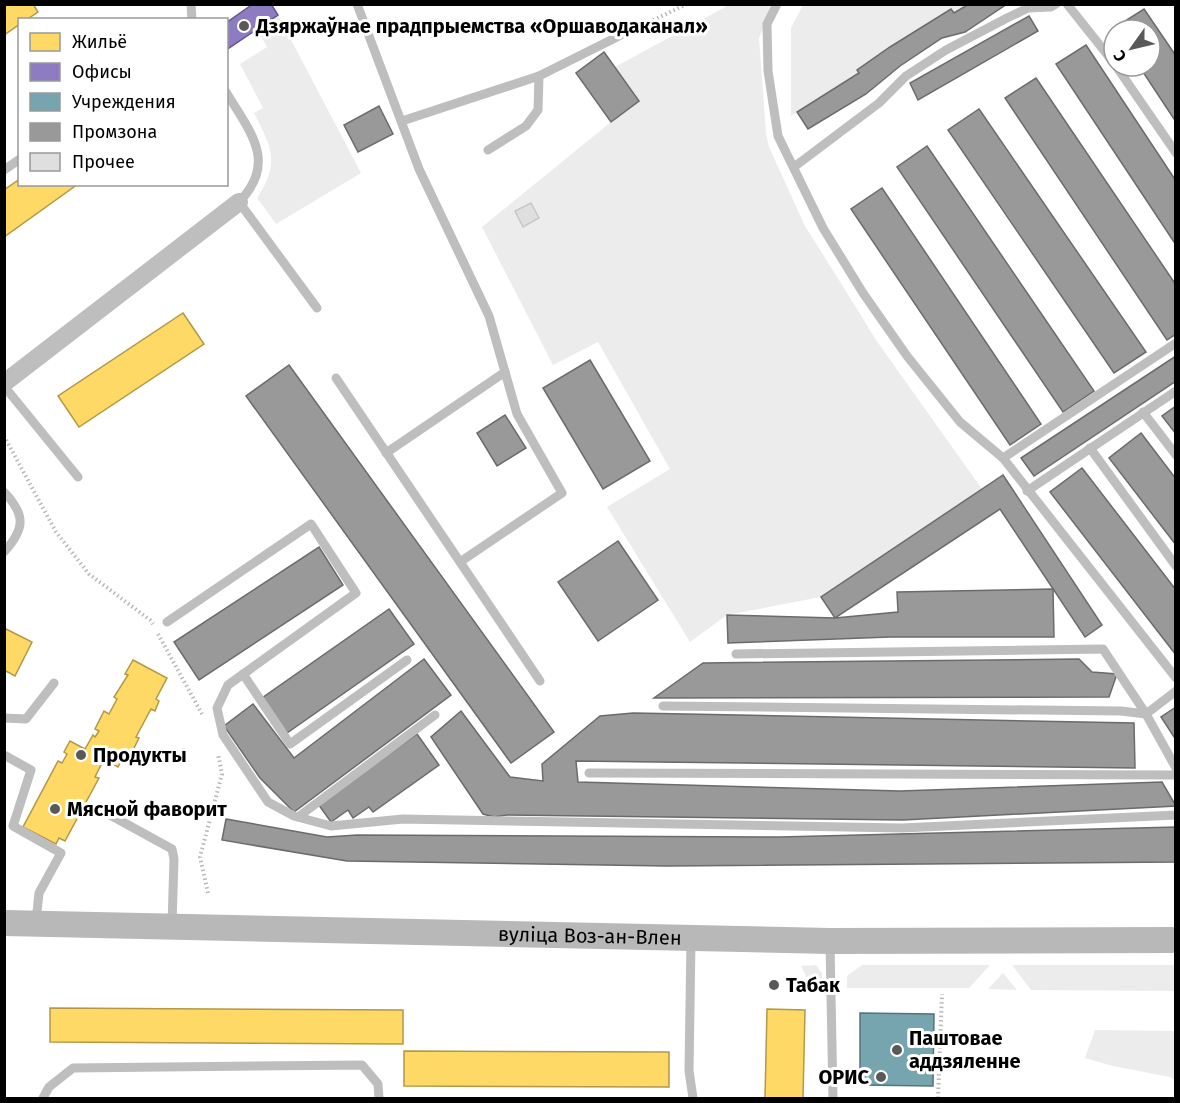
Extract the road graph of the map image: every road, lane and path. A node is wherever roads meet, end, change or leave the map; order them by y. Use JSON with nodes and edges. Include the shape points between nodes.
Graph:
{"nodes":[{"id":1,"x":357,"y":4,"type":"edge"},
{"id":2,"x":687,"y":4,"type":"edge"},
{"id":3,"x":777,"y":4,"type":"edge"},
{"id":4,"x":1056,"y":4,"type":"edge"},
{"id":5,"x":1067,"y":4,"type":"edge"},
{"id":6,"x":631,"y":30,"type":"joint"},
{"id":7,"x":1102,"y":48,"type":"edge"},
{"id":8,"x":538,"y":76,"type":"junction"},
{"id":9,"x":1124,"y":78,"type":"edge"},
{"id":10,"x":228,"y":95,"type":"edge"},
{"id":11,"x":402,"y":121,"type":"junction"},
{"id":12,"x":488,"y":150,"type":"dead end"},
{"id":13,"x":1176,"y":153,"type":"edge"},
{"id":14,"x":18,"y":160,"type":"edge"},
{"id":15,"x":794,"y":167,"type":"junction"},
{"id":16,"x":4,"y":170,"type":"edge"},
{"id":17,"x":239,"y":202,"type":"junction"},
{"id":18,"x":317,"y":308,"type":"dead end"},
{"id":19,"x":1176,"y":344,"type":"edge"},
{"id":20,"x":505,"y":372,"type":"junction"},
{"id":21,"x":336,"y":378,"type":"dead end"},
{"id":22,"x":8,"y":379,"type":"edge"},
{"id":23,"x":1176,"y":391,"type":"edge"},
{"id":24,"x":1143,"y":412,"type":"junction"},
{"id":25,"x":4,"y":436,"type":"edge"},
{"id":26,"x":1090,"y":448,"type":"junction"},
{"id":27,"x":386,"y":453,"type":"junction"},
{"id":28,"x":1176,"y":455,"type":"edge"},
{"id":29,"x":1002,"y":458,"type":"junction"},
{"id":30,"x":78,"y":477,"type":"dead end"},
{"id":31,"x":1027,"y":491,"type":"junction"},
{"id":32,"x":4,"y":492,"type":"edge"},
{"id":33,"x":4,"y":552,"type":"edge"},
{"id":34,"x":460,"y":562,"type":"junction"},
{"id":35,"x":1176,"y":567,"type":"edge"},
{"id":36,"x":167,"y":622,"type":"dead end"},
{"id":37,"x":736,"y":654,"type":"dead end"},
{"id":38,"x":407,"y":660,"type":"dead end"},
{"id":39,"x":243,"y":674,"type":"junction"},
{"id":40,"x":1176,"y":678,"type":"edge"},
{"id":41,"x":540,"y":681,"type":"dead end"},
{"id":42,"x":54,"y":683,"type":"dead end"},
{"id":43,"x":1176,"y":691,"type":"edge"},
{"id":44,"x":663,"y":706,"type":"dead end"},
{"id":45,"x":1146,"y":714,"type":"junction"},
{"id":46,"x":435,"y":715,"type":"dead end"},
{"id":47,"x":4,"y":718,"type":"edge"},
{"id":48,"x":206,"y":722,"type":"dead end"},
{"id":49,"x":217,"y":753,"type":"dead end"},
{"id":50,"x":4,"y":755,"type":"edge"},
{"id":51,"x":1176,"y":768,"type":"edge"},
{"id":52,"x":589,"y":773,"type":"dead end"},
{"id":53,"x":1176,"y":775,"type":"edge"},
{"id":54,"x":101,"y":810,"type":"dead end"},
{"id":55,"x":1176,"y":815,"type":"edge"},
{"id":56,"x":298,"y":817,"type":"junction"},
{"id":57,"x":208,"y":893,"type":"dead end"},
{"id":58,"x":4,"y":923,"type":"edge"},
{"id":59,"x":36,"y":924,"type":"junction"},
{"id":60,"x":171,"y":928,"type":"junction"},
{"id":61,"x":691,"y":938,"type":"junction"},
{"id":62,"x":1176,"y":940,"type":"edge"},
{"id":63,"x":830,"y":941,"type":"junction"},
{"id":64,"x":942,"y":994,"type":"dead end"},
{"id":65,"x":43,"y":1098,"type":"edge"},
{"id":66,"x":379,"y":1098,"type":"edge"},
{"id":67,"x":693,"y":1098,"type":"edge"},
{"id":68,"x":832,"y":1098,"type":"edge"},
{"id":69,"x":938,"y":1098,"type":"edge"}],
"edges":[{"from":1,"to":11,"type":"lane"},
{"from":2,"to":6,"type":"path"},
{"from":3,"to":15,"type":"lane","via":[[767,24],[768,71],[778,136]]},
{"from":4,"to":15,"type":"lane","via":[[1028,8],[946,50],[906,76],[879,103]]},
{"from":5,"to":7,"type":"lane"},
{"from":6,"to":8,"type":"lane"},
{"from":8,"to":11,"type":"lane"},
{"from":8,"to":12,"type":"lane","via":[[538,110],[526,126]]},
{"from":9,"to":13,"type":"lane"},
{"from":10,"to":17,"type":"lane","via":[[251,133],[260,160],[250,191]]},
{"from":11,"to":20,"type":"lane","via":[[419,169],[489,316]]},
{"from":14,"to":16,"type":"lane"},
{"from":15,"to":29,"type":"lane","via":[[823,228],[907,356],[960,422]]},
{"from":17,"to":18,"type":"lane"},
{"from":17,"to":22,"type":"street"},
{"from":19,"to":29,"type":"lane"},
{"from":20,"to":27,"type":"lane"},
{"from":20,"to":34,"type":"lane","via":[[518,414],[562,493]]},
{"from":21,"to":27,"type":"lane"},
{"from":22,"to":30,"type":"lane"},
{"from":23,"to":24,"type":"lane"},
{"from":24,"to":26,"type":"lane"},
{"from":24,"to":28,"type":"lane"},
{"from":25,"to":48,"type":"path","via":[[56,532],[89,574],[150,620]]},
{"from":26,"to":31,"type":"lane"},
{"from":26,"to":35,"type":"lane"},
{"from":27,"to":34,"type":"lane"},
{"from":29,"to":31,"type":"lane"},
{"from":31,"to":40,"type":"lane"},
{"from":32,"to":33,"type":"lane","via":[[20,513],[22,525]]},
{"from":34,"to":41,"type":"lane"},
{"from":36,"to":39,"type":"lane","via":[[311,524],[356,593]]},
{"from":37,"to":45,"type":"lane","via":[[1103,649]]},
{"from":38,"to":39,"type":"lane","via":[[290,744]]},
{"from":39,"to":56,"type":"lane","via":[[228,685],[217,708],[223,735],[268,802]]},
{"from":42,"to":47,"type":"lane","via":[[26,719]]},
{"from":43,"to":45,"type":"lane"},
{"from":44,"to":45,"type":"lane"},
{"from":45,"to":51,"type":"lane"},
{"from":46,"to":56,"type":"lane"},
{"from":49,"to":57,"type":"path","via":[[222,774],[200,857]]},
{"from":50,"to":59,"type":"lane","via":[[31,770],[13,825],[61,853],[39,892]]},
{"from":52,"to":53,"type":"lane"},
{"from":54,"to":60,"type":"lane","via":[[172,849]]},
{"from":55,"to":56,"type":"lane","via":[[902,828],[403,819],[331,826]]},
{"from":58,"to":59,"type":"main road","name":"вуліца Воз-ан-Влен"},
{"from":59,"to":60,"type":"main road","name":"вуліца Воз-ан-Влен"},
{"from":60,"to":61,"type":"main road","name":"вуліца Воз-ан-Влен"},
{"from":61,"to":63,"type":"main road","name":"вуліца Воз-ан-Влен"},
{"from":61,"to":67,"type":"lane","via":[[689,1071]]},
{"from":62,"to":63,"type":"main road","name":"вуліца Воз-ан-Влен"},
{"from":63,"to":68,"type":"lane"},
{"from":64,"to":69,"type":"path"},
{"from":65,"to":66,"type":"lane","via":[[49,1087],[73,1068],[362,1065],[378,1084]]}]}
